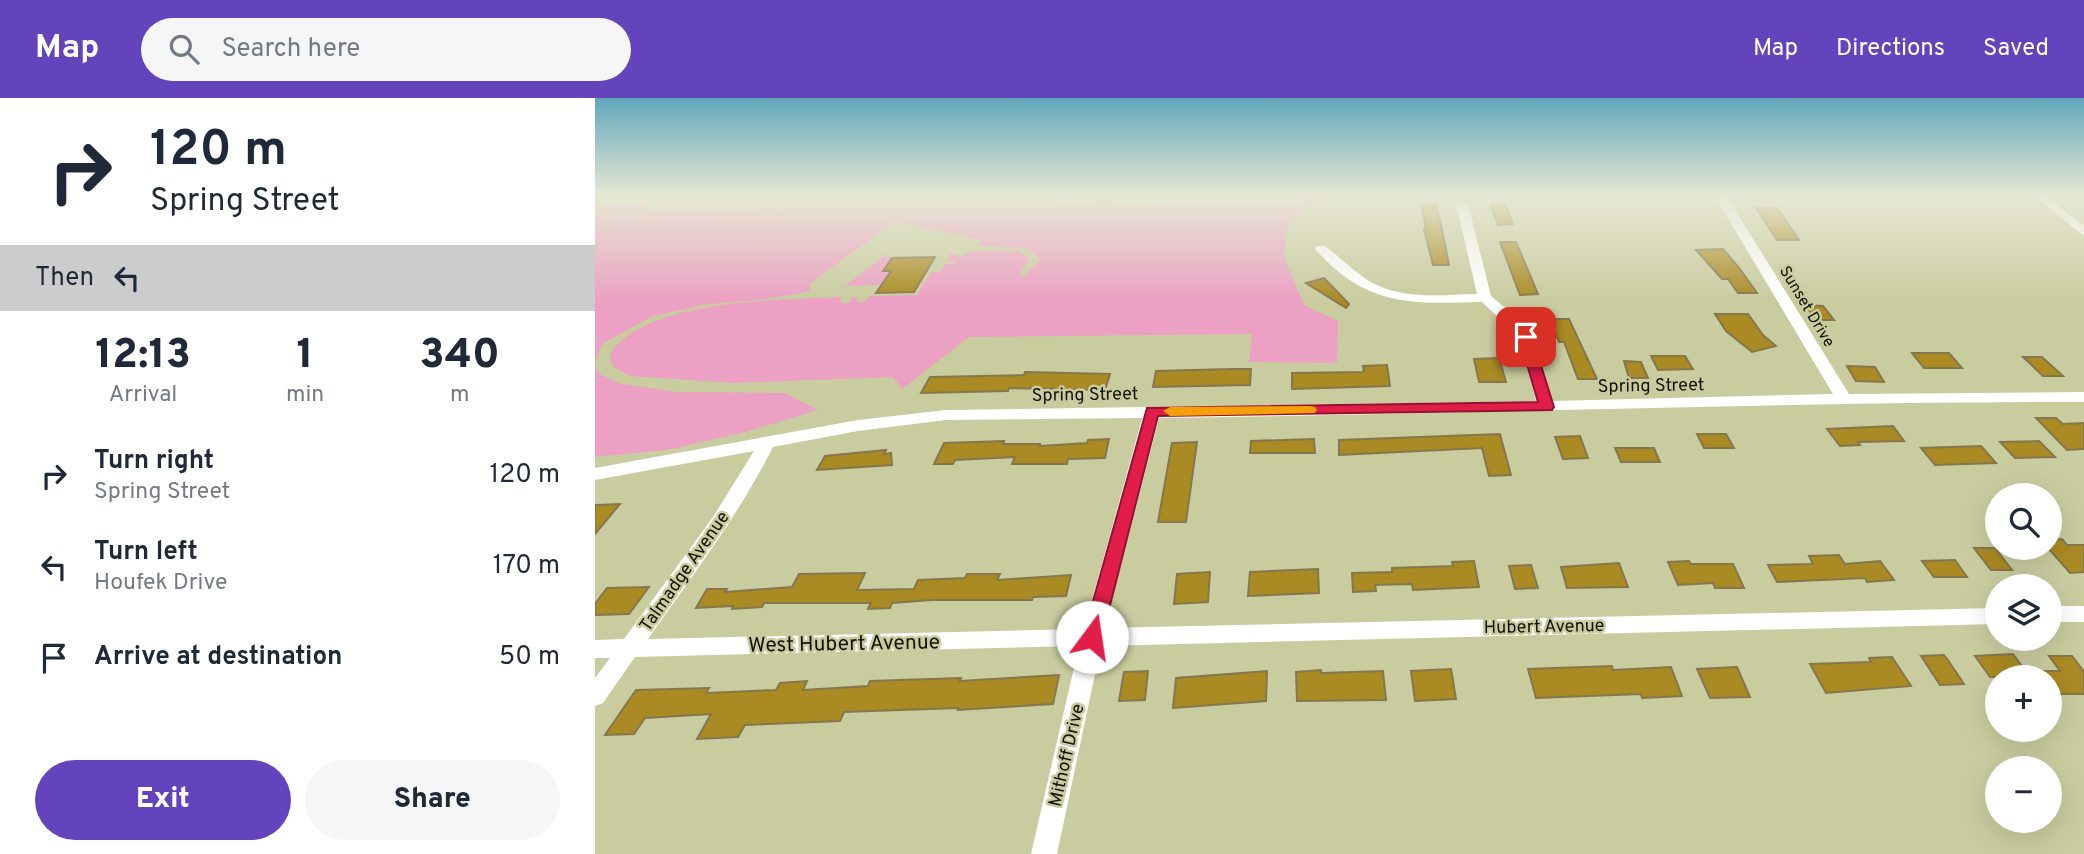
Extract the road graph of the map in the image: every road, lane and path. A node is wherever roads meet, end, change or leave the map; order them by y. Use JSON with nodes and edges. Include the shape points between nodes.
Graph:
{"nodes":[{"id":1,"x":1468,"y":230,"type":"edge"},
{"id":2,"x":1741,"y":230,"type":"edge"},
{"id":3,"x":1321,"y":249,"type":"dead end"},
{"id":4,"x":1485,"y":298,"type":"junction"},
{"id":5,"x":2084,"y":397,"type":"edge"},
{"id":6,"x":1844,"y":399,"type":"junction"},
{"id":7,"x":1546,"y":407,"type":"junction"},
{"id":8,"x":1152,"y":412,"type":"junction"},
{"id":9,"x":767,"y":442,"type":"junction"},
{"id":10,"x":595,"y":474,"type":"edge"},
{"id":11,"x":2062,"y":614,"type":"edge"},
{"id":12,"x":2084,"y":614,"type":"edge"},
{"id":13,"x":1985,"y":616,"type":"edge"},
{"id":14,"x":1092,"y":637,"type":"junction"},
{"id":15,"x":595,"y":649,"type":"edge"},
{"id":16,"x":628,"y":649,"type":"junction"},
{"id":17,"x":595,"y":696,"type":"edge"},
{"id":18,"x":1044,"y":854,"type":"edge"}],
"edges":[{"from":1,"to":4,"type":"street"},
{"from":2,"to":6,"type":"street","name":"Sunset Drive"},
{"from":3,"to":4,"type":"street","via":[[1362,283],[1383,293],[1412,298]]},
{"from":4,"to":7,"type":"street","via":[[1526,337]]},
{"from":5,"to":6,"type":"street","name":"Spring Street"},
{"from":6,"to":7,"type":"street","name":"Spring Street"},
{"from":7,"to":8,"type":"street","name":"Spring Street"},
{"from":8,"to":9,"type":"street","name":"Spring Street","via":[[908,417]]},
{"from":8,"to":14,"type":"street","name":"Mithoff Drive"},
{"from":9,"to":10,"type":"street","name":"Spring Street"},
{"from":9,"to":16,"type":"street","name":"Talmadge Avenue","via":[[720,522]]},
{"from":11,"to":12,"type":"street"},
{"from":13,"to":14,"type":"street","name":"Hubert Avenue"},
{"from":14,"to":16,"type":"street","name":"West Hubert Avenue"},
{"from":14,"to":18,"type":"street","name":"Mithoff Drive"},
{"from":15,"to":16,"type":"street","name":"West Hubert Avenue"},
{"from":16,"to":17,"type":"street","name":"Talmadge Avenue"}]}
